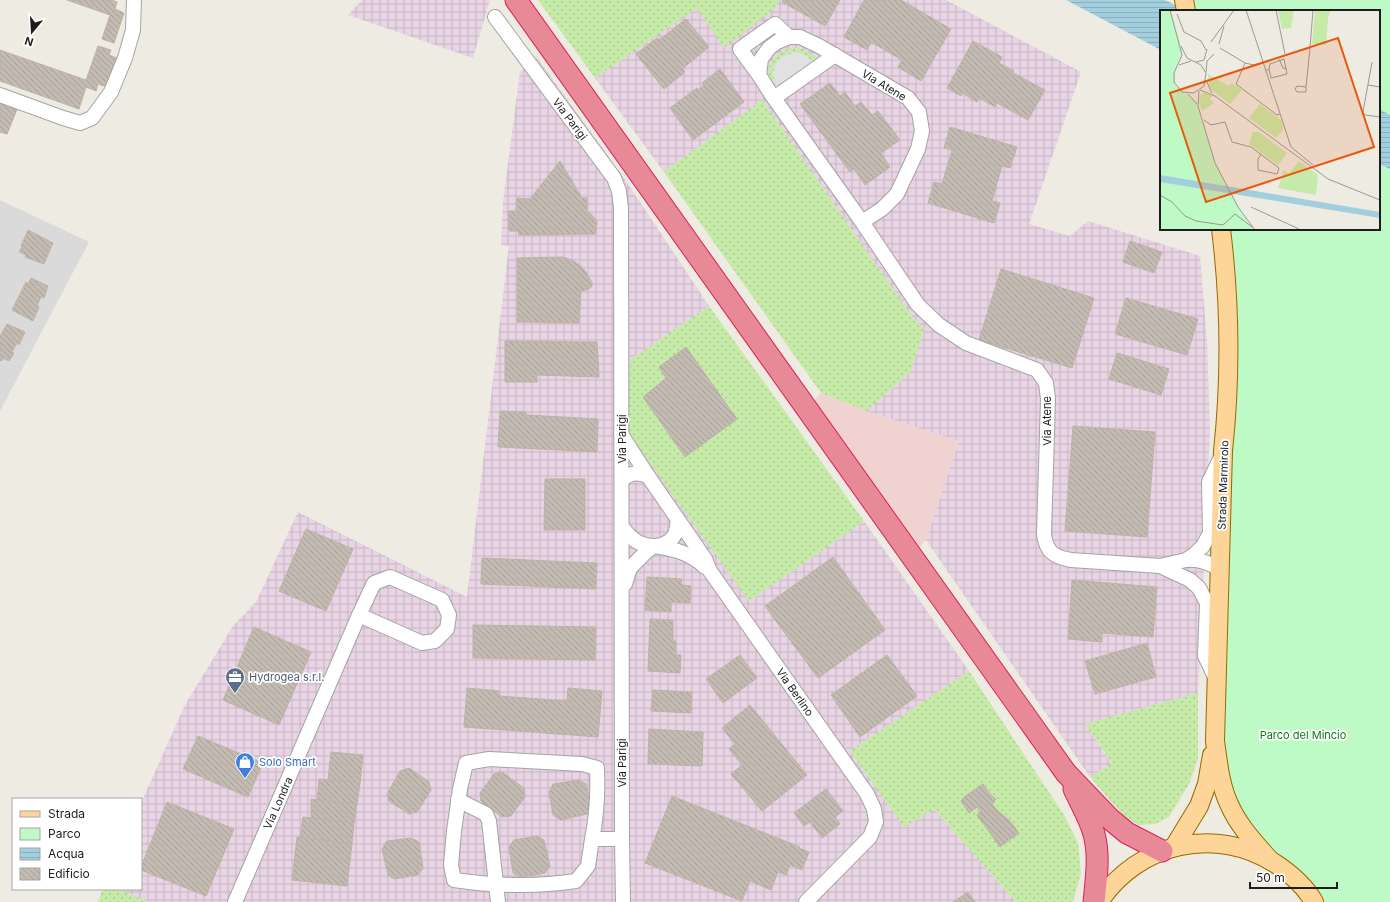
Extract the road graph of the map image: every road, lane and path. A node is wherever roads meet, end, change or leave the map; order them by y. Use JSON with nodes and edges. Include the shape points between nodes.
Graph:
{"nodes":[{"id":1,"x":134,"y":0,"type":"edge"},
{"id":2,"x":516,"y":0,"type":"edge"},
{"id":3,"x":1184,"y":0,"type":"edge"},
{"id":4,"x":1186,"y":10,"type":"edge"},
{"id":5,"x":495,"y":17,"type":"dead end"},
{"id":6,"x":789,"y":37,"type":"junction"},
{"id":7,"x":834,"y":55,"type":"junction"},
{"id":8,"x":759,"y":74,"type":"junction"},
{"id":9,"x":0,"y":95,"type":"edge"},
{"id":10,"x":774,"y":98,"type":"junction"},
{"id":11,"x":862,"y":222,"type":"junction"},
{"id":12,"x":1221,"y":230,"type":"edge"},
{"id":13,"x":621,"y":434,"type":"junction"},
{"id":14,"x":1224,"y":451,"type":"junction"},
{"id":15,"x":648,"y":476,"type":"junction"},
{"id":16,"x":622,"y":480,"type":"junction"},
{"id":17,"x":678,"y":520,"type":"junction"},
{"id":18,"x":622,"y":527,"type":"junction"},
{"id":19,"x":654,"y":546,"type":"junction"},
{"id":20,"x":1186,"y":560,"type":"junction"},
{"id":21,"x":1160,"y":566,"type":"junction"},
{"id":22,"x":1220,"y":570,"type":"junction"},
{"id":23,"x":710,"y":571,"type":"junction"},
{"id":24,"x":623,"y":592,"type":"junction"},
{"id":25,"x":359,"y":615,"type":"junction"},
{"id":26,"x":1217,"y":682,"type":"junction"},
{"id":27,"x":1215,"y":741,"type":"junction"},
{"id":28,"x":1066,"y":773,"type":"junction"},
{"id":29,"x":458,"y":800,"type":"junction"},
{"id":30,"x":592,"y":839,"type":"junction"},
{"id":31,"x":622,"y":839,"type":"junction"},
{"id":32,"x":1168,"y":849,"type":"junction"},
{"id":33,"x":1269,"y":859,"type":"junction"},
{"id":34,"x":497,"y":885,"type":"junction"},
{"id":35,"x":235,"y":902,"type":"edge"},
{"id":36,"x":498,"y":902,"type":"edge"},
{"id":37,"x":623,"y":902,"type":"edge"},
{"id":38,"x":806,"y":902,"type":"edge"},
{"id":39,"x":1094,"y":902,"type":"edge"},
{"id":40,"x":1098,"y":902,"type":"edge"},
{"id":41,"x":1314,"y":902,"type":"edge"}],
"edges":[{"from":1,"to":9,"type":"street","via":[[133,30],[125,58],[110,92],[92,118],[80,123]]},
{"from":2,"to":28,"type":"highway"},
{"from":3,"to":4,"type":"main road"},
{"from":5,"to":13,"type":"street","name":"Via Parigi","via":[[614,178],[619,191]]},
{"from":6,"to":7,"type":"street","name":"Via Atene","via":[[800,37]]},
{"from":6,"to":8,"type":"street","via":[[769,48],[762,59]]},
{"from":6,"to":8,"type":"street","name":"Via Atene","via":[[775,24],[740,48]]},
{"from":7,"to":10,"type":"street"},
{"from":7,"to":11,"type":"street","name":"Via Atene","via":[[908,98],[919,112],[922,131],[918,149],[897,194],[882,209]]},
{"from":8,"to":10,"type":"street","name":"Via Atene"},
{"from":10,"to":11,"type":"street","name":"Via Atene"},
{"from":11,"to":21,"type":"street","name":"Via Atene","via":[[918,305],[939,325],[966,343],[1037,370],[1046,383],[1048,399],[1044,534],[1050,552],[1060,558],[1071,560]]},
{"from":12,"to":14,"type":"main road","name":"Strada Marmirolo","via":[[1226,272],[1228,348]]},
{"from":13,"to":15,"type":"street","name":"Via Berlino"},
{"from":13,"to":16,"type":"street","name":"Via Parigi"},
{"from":14,"to":20,"type":"street","name":"Via Atene","via":[[1209,482],[1210,533],[1203,546]]},
{"from":14,"to":22,"type":"main road","name":"Strada Marmirolo"},
{"from":15,"to":16,"type":"street","via":[[638,472]]},
{"from":15,"to":17,"type":"street","name":"Via Berlino"},
{"from":16,"to":18,"type":"street","name":"Via Parigi"},
{"from":17,"to":19,"type":"street","via":[[673,537]]},
{"from":17,"to":23,"type":"street","name":"Via Berlino","via":[[705,559]]},
{"from":18,"to":19,"type":"street","via":[[631,538]]},
{"from":18,"to":24,"type":"street","name":"Via Parigi"},
{"from":19,"to":23,"type":"street","via":[[686,553]]},
{"from":19,"to":24,"type":"street","via":[[630,568]]},
{"from":20,"to":21,"type":"street","name":"Via Atene"},
{"from":20,"to":22,"type":"street","via":[[1201,560]]},
{"from":21,"to":26,"type":"street","name":"Via Atene","via":[[1190,580],[1199,588],[1207,603],[1206,656]]},
{"from":22,"to":26,"type":"main road","name":"Strada Marmirolo"},
{"from":23,"to":38,"type":"street","name":"Via Berlino","via":[[867,794],[874,809],[876,822],[870,837]]},
{"from":24,"to":31,"type":"street","name":"Via Parigi"},
{"from":25,"to":25,"type":"street","name":"Via Londra","via":[[422,643],[435,641],[448,629],[448,615],[442,600],[390,577],[374,583]]},
{"from":25,"to":35,"type":"street","name":"Via Londra"},
{"from":26,"to":27,"type":"main road","name":"Strada Marmirolo"},
{"from":27,"to":32,"type":"main road","name":"Strada Marmirolo","via":[[1200,806]]},
{"from":27,"to":33,"type":"main road","name":"Strada Marmirolo","via":[[1220,775],[1228,803],[1241,826]]},
{"from":28,"to":32,"type":"highway","via":[[1127,833]]},
{"from":28,"to":39,"type":"highway","via":[[1094,834],[1097,848]]},
{"from":29,"to":30,"type":"street","via":[[466,763],[489,759],[582,764],[597,768],[597,815]]},
{"from":29,"to":34,"type":"street","via":[[486,814]]},
{"from":29,"to":34,"type":"street","via":[[451,864],[454,880]]},
{"from":30,"to":31,"type":"street"},
{"from":30,"to":34,"type":"street","via":[[588,866],[576,881],[550,885]]},
{"from":31,"to":37,"type":"street","name":"Via Parigi"},
{"from":32,"to":33,"type":"main road","via":[[1201,843],[1224,844]]},
{"from":32,"to":40,"type":"main road","via":[[1142,861],[1123,874]]},
{"from":33,"to":41,"type":"main road","via":[[1291,875]]},
{"from":34,"to":36,"type":"street"}]}
